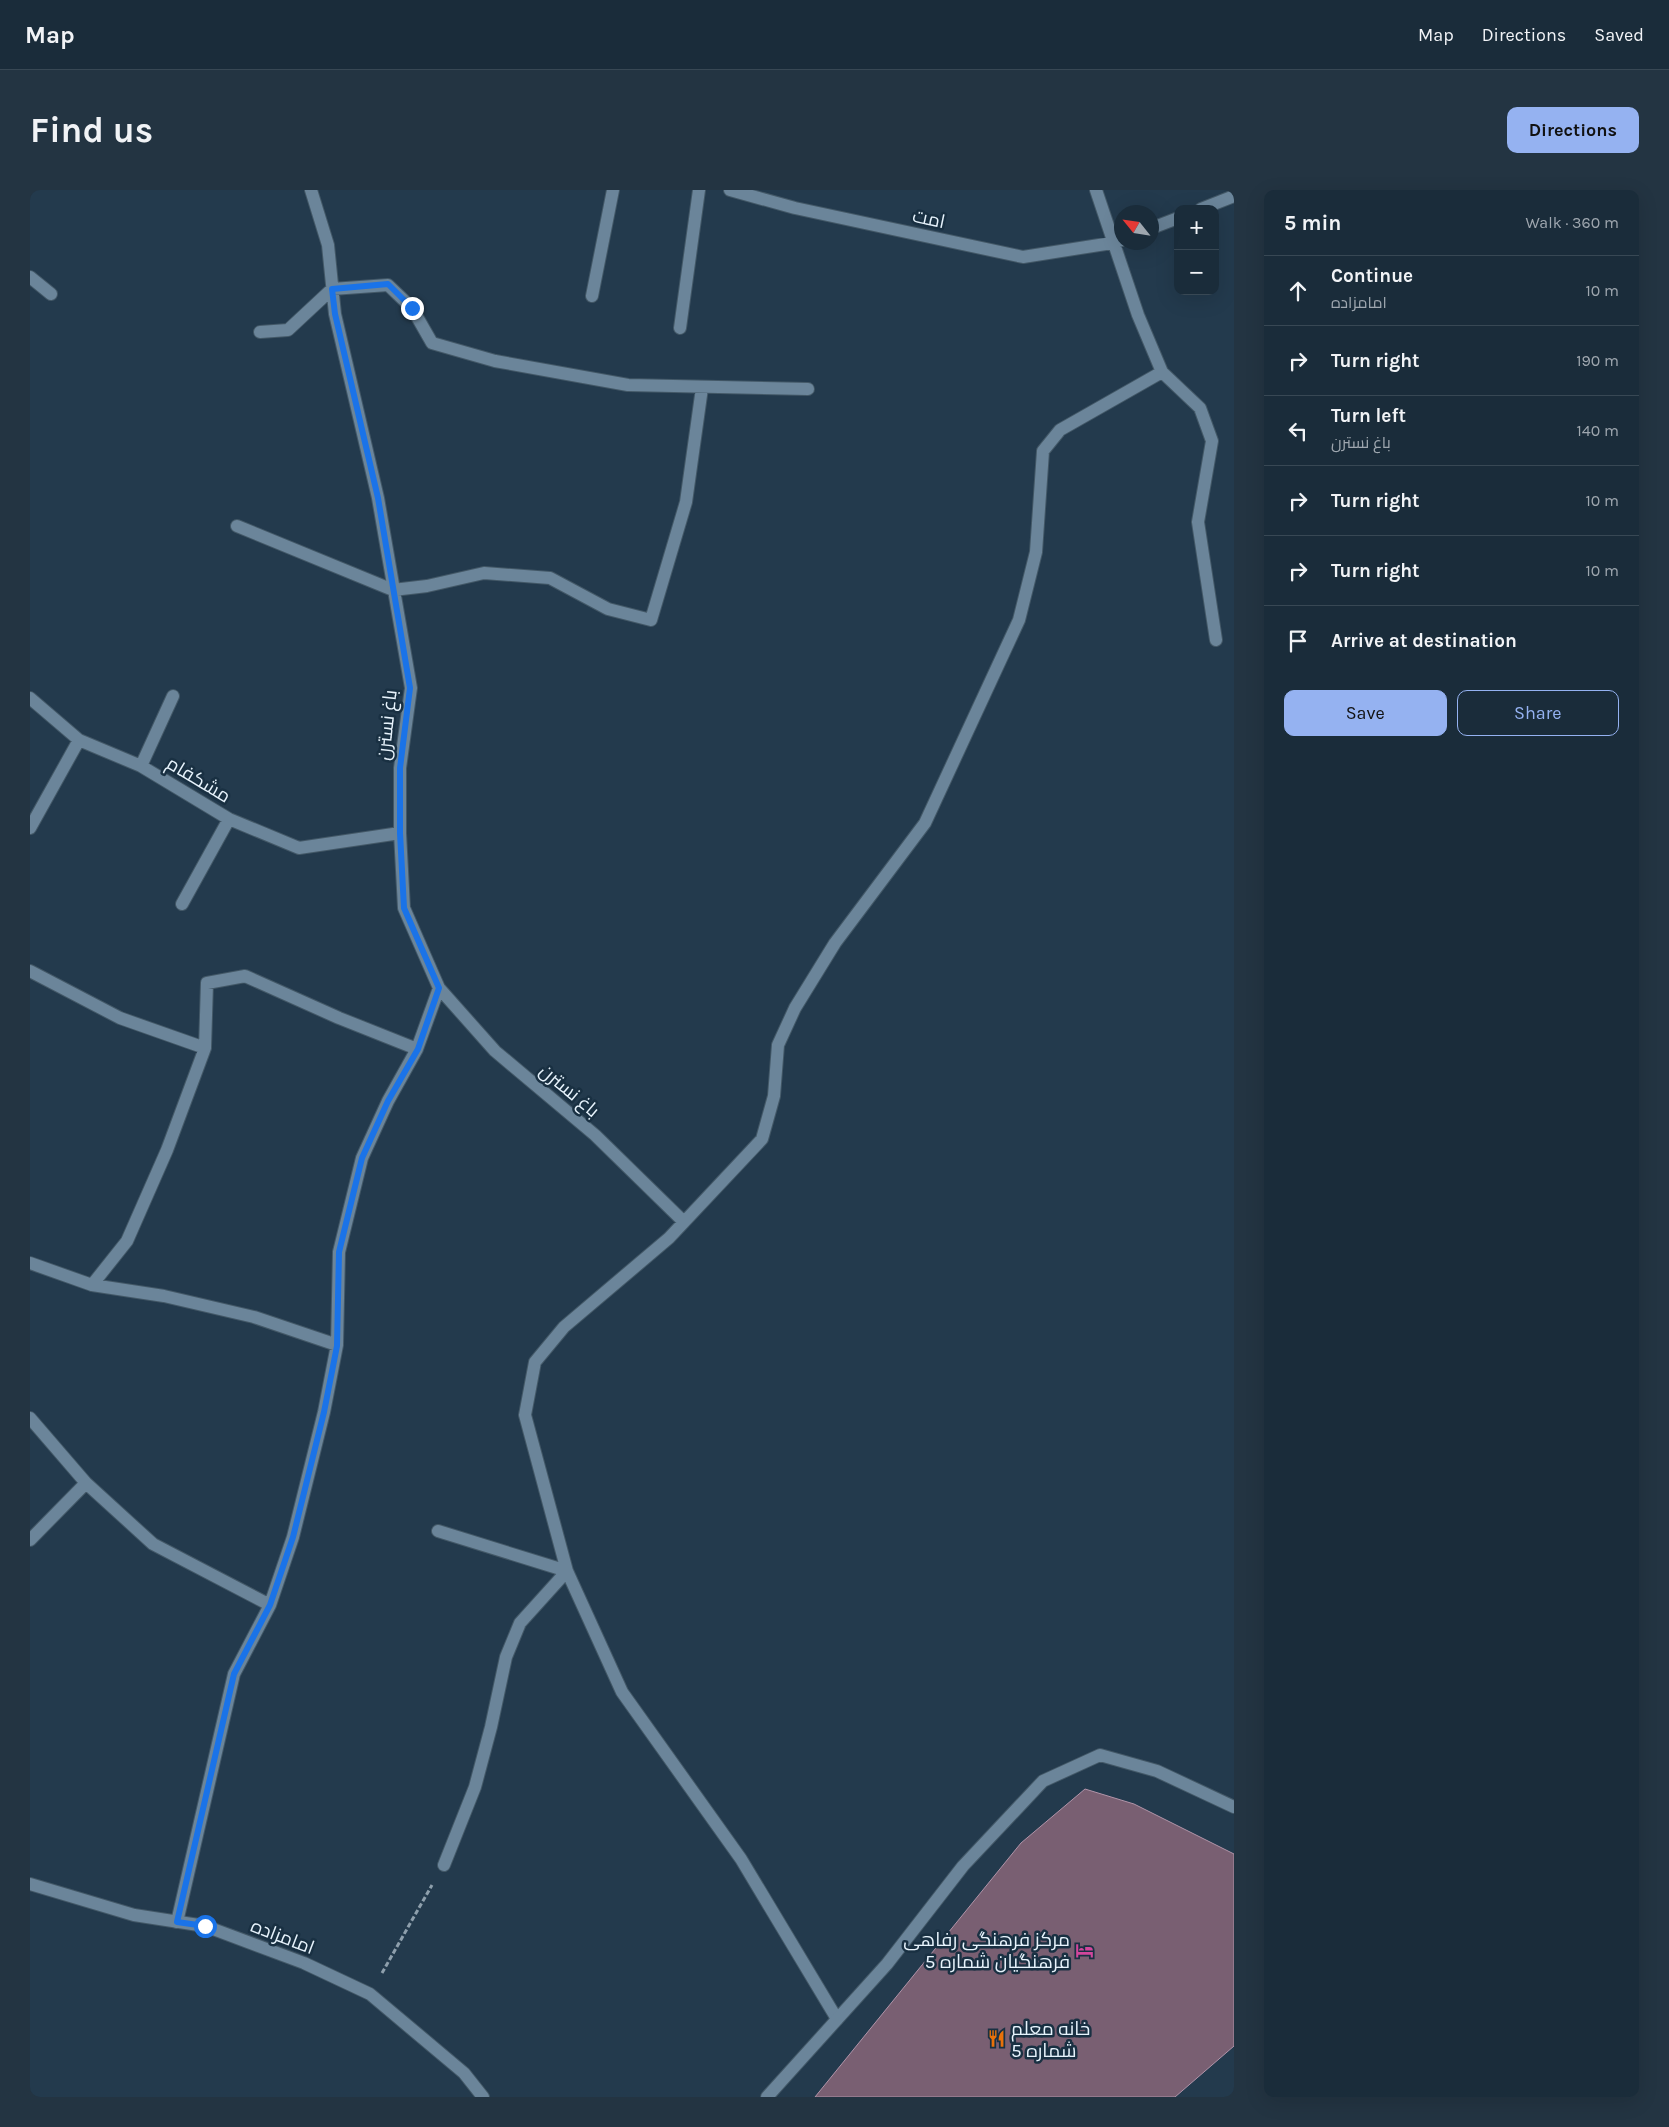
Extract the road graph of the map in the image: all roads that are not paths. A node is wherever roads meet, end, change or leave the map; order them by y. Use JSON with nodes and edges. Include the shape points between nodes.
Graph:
{"nodes":[{"id":1,"x":311,"y":190,"type":"edge"},
{"id":2,"x":613,"y":190,"type":"edge"},
{"id":3,"x":699,"y":190,"type":"edge"},
{"id":4,"x":730,"y":190,"type":"edge"},
{"id":5,"x":1096,"y":190,"type":"edge"},
{"id":6,"x":1234,"y":196,"type":"edge"},
{"id":7,"x":1211,"y":205,"type":"edge"},
{"id":8,"x":1174,"y":220,"type":"edge"},
{"id":9,"x":1159,"y":225,"type":"edge"},
{"id":10,"x":1114,"y":235,"type":"edge"},
{"id":11,"x":1114,"y":242,"type":"edge"},
{"id":12,"x":1119,"y":250,"type":"edge"},
{"id":13,"x":30,"y":277,"type":"edge"},
{"id":14,"x":332,"y":289,"type":"junction"},
{"id":15,"x":50,"y":294,"type":"dead end"},
{"id":16,"x":592,"y":296,"type":"dead end"},
{"id":17,"x":680,"y":328,"type":"dead end"},
{"id":18,"x":260,"y":332,"type":"dead end"},
{"id":19,"x":1162,"y":372,"type":"junction"},
{"id":20,"x":702,"y":388,"type":"junction"},
{"id":21,"x":808,"y":389,"type":"dead end"},
{"id":22,"x":237,"y":526,"type":"dead end"},
{"id":23,"x":394,"y":590,"type":"junction"},
{"id":24,"x":1216,"y":640,"type":"dead end"},
{"id":25,"x":173,"y":696,"type":"dead end"},
{"id":26,"x":30,"y":698,"type":"edge"},
{"id":27,"x":79,"y":740,"type":"junction"},
{"id":28,"x":141,"y":766,"type":"junction"},
{"id":29,"x":229,"y":819,"type":"junction"},
{"id":30,"x":30,"y":828,"type":"edge"},
{"id":31,"x":400,"y":833,"type":"junction"},
{"id":32,"x":182,"y":904,"type":"dead end"},
{"id":33,"x":30,"y":971,"type":"edge"},
{"id":34,"x":439,"y":988,"type":"junction"},
{"id":35,"x":205,"y":1048,"type":"junction"},
{"id":36,"x":418,"y":1049,"type":"junction"},
{"id":37,"x":684,"y":1222,"type":"junction"},
{"id":38,"x":30,"y":1263,"type":"edge"},
{"id":39,"x":92,"y":1285,"type":"junction"},
{"id":40,"x":337,"y":1346,"type":"junction"},
{"id":41,"x":30,"y":1418,"type":"edge"},
{"id":42,"x":86,"y":1483,"type":"junction"},
{"id":43,"x":438,"y":1531,"type":"dead end"},
{"id":44,"x":30,"y":1540,"type":"edge"},
{"id":45,"x":567,"y":1571,"type":"junction"},
{"id":46,"x":270,"y":1605,"type":"junction"},
{"id":47,"x":1234,"y":1807,"type":"edge"},
{"id":48,"x":444,"y":1865,"type":"road end"},
{"id":49,"x":30,"y":1884,"type":"edge"},
{"id":50,"x":177,"y":1922,"type":"junction"},
{"id":51,"x":837,"y":2020,"type":"junction"},
{"id":52,"x":483,"y":2097,"type":"edge"},
{"id":53,"x":767,"y":2097,"type":"edge"}],
"edges":[{"from":1,"to":14,"type":"street","name":"باغ نسترن","via":[[328,245]]},
{"from":2,"to":16,"type":"street"},
{"from":3,"to":17,"type":"street"},
{"from":4,"to":11,"type":"street","name":"امت","via":[[795,208],[1023,257]]},
{"from":5,"to":10,"type":"street"},
{"from":6,"to":7,"type":"street"},
{"from":8,"to":9,"type":"street"},
{"from":12,"to":19,"type":"street","via":[[1138,315]]},
{"from":13,"to":15,"type":"street"},
{"from":14,"to":18,"type":"street","via":[[288,330]]},
{"from":14,"to":20,"type":"street","via":[[388,284],[412,308],[432,343],[495,361],[628,385]]},
{"from":14,"to":23,"type":"street","name":"باغ نسترن","via":[[378,498]]},
{"from":19,"to":24,"type":"street","via":[[1200,408],[1212,441],[1198,522]]},
{"from":19,"to":37,"type":"street","via":[[1060,430],[1043,451],[1036,552],[1019,620],[925,823],[835,942],[795,1008],[778,1045],[774,1096],[762,1139]]},
{"from":20,"to":21,"type":"street"},
{"from":20,"to":23,"type":"street","via":[[686,502],[651,620],[608,609],[550,578],[484,573]]},
{"from":22,"to":23,"type":"street"},
{"from":23,"to":31,"type":"street","name":"باغ نسترن","via":[[410,688],[400,768]]},
{"from":25,"to":28,"type":"street"},
{"from":26,"to":27,"type":"street","name":"مشکفام"},
{"from":27,"to":28,"type":"street","name":"مشکفام"},
{"from":27,"to":30,"type":"street"},
{"from":28,"to":29,"type":"street","name":"مشکفام"},
{"from":29,"to":31,"type":"street","name":"مشکفام","via":[[299,848]]},
{"from":29,"to":32,"type":"street"},
{"from":31,"to":34,"type":"street","name":"باغ نسترن","via":[[404,908]]},
{"from":33,"to":35,"type":"street","via":[[120,1018]]},
{"from":34,"to":36,"type":"street"},
{"from":34,"to":37,"type":"street","name":"باغ نسترن","via":[[495,1051],[595,1135]]},
{"from":35,"to":36,"type":"street","via":[[207,983],[244,976]]},
{"from":35,"to":39,"type":"street","via":[[167,1150],[127,1241]]},
{"from":36,"to":40,"type":"street","via":[[388,1101],[362,1158],[339,1252]]},
{"from":37,"to":45,"type":"street","via":[[564,1327],[535,1362],[525,1415]]},
{"from":38,"to":39,"type":"street"},
{"from":39,"to":40,"type":"street","via":[[164,1296],[254,1317]]},
{"from":40,"to":46,"type":"street","via":[[295,1527]]},
{"from":41,"to":42,"type":"street"},
{"from":42,"to":44,"type":"street"},
{"from":42,"to":46,"type":"street","via":[[153,1544]]},
{"from":43,"to":45,"type":"street"},
{"from":45,"to":48,"type":"street","via":[[520,1623],[506,1657],[475,1787]]},
{"from":45,"to":51,"type":"street","via":[[622,1692],[740,1859]]},
{"from":46,"to":50,"type":"street","via":[[234,1674]]},
{"from":47,"to":51,"type":"street","via":[[1157,1772],[1100,1755],[1042,1782],[962,1866],[888,1964]]},
{"from":49,"to":50,"type":"street","name":"امامزاده","via":[[134,1915]]},
{"from":50,"to":52,"type":"street","name":"امامزاده","via":[[205,1926],[295,1960],[370,1994],[464,2074]]},
{"from":51,"to":53,"type":"street"}]}
